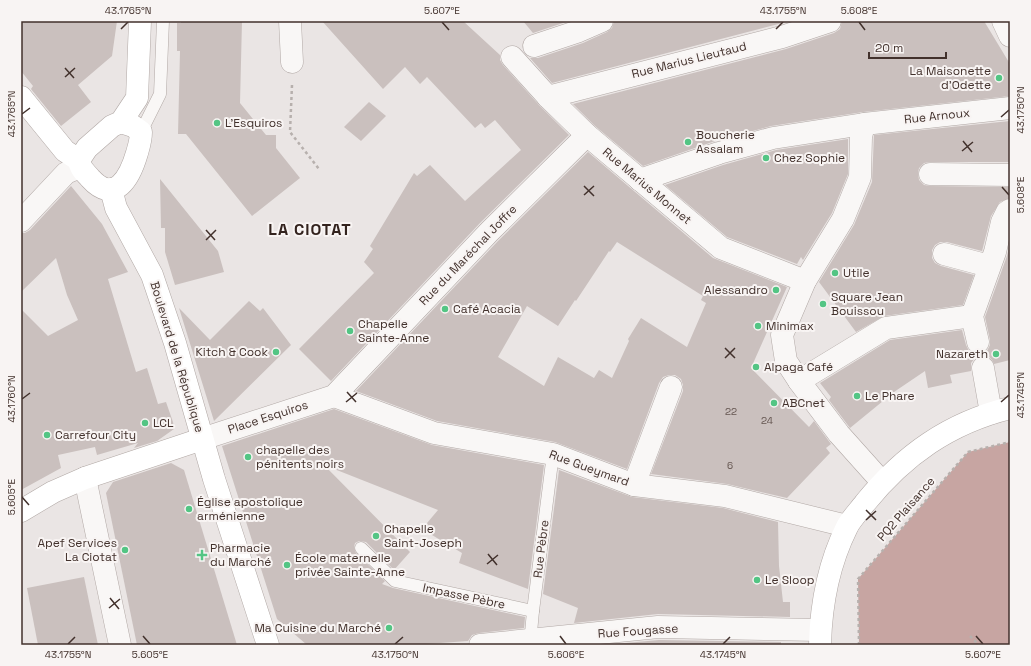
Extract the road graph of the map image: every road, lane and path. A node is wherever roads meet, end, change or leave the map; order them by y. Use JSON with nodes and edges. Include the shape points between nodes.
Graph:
{"nodes":[{"id":1,"x":140,"y":21,"type":"edge"},
{"id":2,"x":163,"y":21,"type":"edge"},
{"id":3,"x":290,"y":21,"type":"edge"},
{"id":4,"x":602,"y":21,"type":"edge"},
{"id":5,"x":830,"y":21,"type":"edge"},
{"id":6,"x":1003,"y":21,"type":"edge"},
{"id":7,"x":779,"y":29,"type":"edge"},
{"id":8,"x":1010,"y":36,"type":"edge"},
{"id":9,"x":534,"y":46,"type":"dead end"},
{"id":10,"x":512,"y":57,"type":"dead end"},
{"id":11,"x":292,"y":62,"type":"joint"},
{"id":12,"x":21,"y":97,"type":"edge"},
{"id":13,"x":548,"y":97,"type":"junction"},
{"id":14,"x":1010,"y":108,"type":"edge"},
{"id":15,"x":121,"y":122,"type":"junction"},
{"id":16,"x":864,"y":124,"type":"junction"},
{"id":17,"x":140,"y":132,"type":"junction"},
{"id":18,"x":587,"y":135,"type":"junction"},
{"id":19,"x":80,"y":164,"type":"junction"},
{"id":20,"x":319,"y":169,"type":"dead end"},
{"id":21,"x":930,"y":174,"type":"dead end"},
{"id":22,"x":1010,"y":175,"type":"edge"},
{"id":23,"x":640,"y":180,"type":"junction"},
{"id":24,"x":111,"y":189,"type":"junction"},
{"id":25,"x":1010,"y":210,"type":"edge"},
{"id":26,"x":21,"y":221,"type":"edge"},
{"id":27,"x":944,"y":254,"type":"dead end"},
{"id":28,"x":998,"y":258,"type":"edge"},
{"id":29,"x":805,"y":281,"type":"junction"},
{"id":30,"x":972,"y":316,"type":"junction"},
{"id":31,"x":978,"y":342,"type":"dead end"},
{"id":32,"x":983,"y":368,"type":"dead end"},
{"id":33,"x":799,"y":381,"type":"junction"},
{"id":34,"x":671,"y":387,"type":"dead end"},
{"id":35,"x":334,"y":396,"type":"junction"},
{"id":36,"x":1000,"y":410,"type":"edge"},
{"id":37,"x":202,"y":439,"type":"junction"},
{"id":38,"x":1010,"y":442,"type":"edge"},
{"id":39,"x":553,"y":454,"type":"junction"},
{"id":40,"x":85,"y":478,"type":"junction"},
{"id":41,"x":882,"y":482,"type":"junction"},
{"id":42,"x":634,"y":484,"type":"junction"},
{"id":43,"x":21,"y":511,"type":"edge"},
{"id":44,"x":847,"y":526,"type":"junction"},
{"id":45,"x":361,"y":548,"type":"dead end"},
{"id":46,"x":533,"y":611,"type":"junction"},
{"id":47,"x":970,"y":636,"type":"dead end"},
{"id":48,"x":820,"y":637,"type":"edge"},
{"id":49,"x":531,"y":643,"type":"edge"},
{"id":50,"x":120,"y":645,"type":"edge"},
{"id":51,"x":268,"y":645,"type":"edge"},
{"id":52,"x":480,"y":645,"type":"edge"},
{"id":53,"x":859,"y":645,"type":"edge"},
{"id":54,"x":979,"y":645,"type":"edge"}],
"edges":[{"from":1,"to":15,"type":"street","via":[[137,98]]},
{"from":2,"to":17,"type":"lane","via":[[160,94]]},
{"from":3,"to":11,"type":"street"},
{"from":4,"to":9,"type":"street"},
{"from":5,"to":7,"type":"street","name":"Rue Marius Lieutaud"},
{"from":6,"to":8,"type":"street"},
{"from":7,"to":13,"type":"street","name":"Rue Marius Lieutaud"},
{"from":10,"to":13,"type":"street","name":"Rue Marius Monnet"},
{"from":11,"to":20,"type":"path","via":[[290,132]]},
{"from":12,"to":19,"type":"street"},
{"from":13,"to":18,"type":"street","name":"Rue Marius Monnet"},
{"from":14,"to":16,"type":"street","name":"Rue Arnoux"},
{"from":15,"to":17,"type":"street","via":[[133,126]]},
{"from":15,"to":19,"type":"street","via":[[112,126],[87,148]]},
{"from":16,"to":23,"type":"street","name":"Rue Arnoux","via":[[772,138]]},
{"from":16,"to":29,"type":"street","via":[[861,137],[860,177],[843,219]]},
{"from":17,"to":24,"type":"street","via":[[141,138],[129,175],[119,186]]},
{"from":18,"to":23,"type":"street","name":"Rue Marius Monnet"},
{"from":18,"to":35,"type":"street","name":"Rue du Maréchal Joffre","via":[[489,232]]},
{"from":19,"to":24,"type":"street","via":[[96,185],[102,189]]},
{"from":19,"to":26,"type":"street","via":[[66,173]]},
{"from":21,"to":22,"type":"street"},
{"from":23,"to":29,"type":"street","name":"Rue Marius Monnet","via":[[721,248]]},
{"from":24,"to":37,"type":"street","name":"Boulevard de la République","via":[[116,208],[152,275],[175,343]]},
{"from":25,"to":28,"type":"street","via":[[1002,222]]},
{"from":27,"to":28,"type":"street"},
{"from":28,"to":30,"type":"street"},
{"from":29,"to":33,"type":"street","via":[[782,335],[786,361]]},
{"from":30,"to":31,"type":"street"},
{"from":30,"to":33,"type":"street","via":[[886,328]]},
{"from":32,"to":36,"type":"street"},
{"from":33,"to":41,"type":"street","via":[[839,434]]},
{"from":34,"to":42,"type":"street"},
{"from":35,"to":37,"type":"street","name":"Place Esquiros"},
{"from":35,"to":39,"type":"street","name":"Rue Gueymard","via":[[434,432]]},
{"from":36,"to":41,"type":"street","via":[[946,432],[918,450]]},
{"from":37,"to":40,"type":"street"},
{"from":37,"to":51,"type":"street","name":"Boulevard de la République"},
{"from":38,"to":53,"type":"path","name":"PQ2 Plaisance","via":[[968,452],[858,579]]},
{"from":39,"to":42,"type":"street","name":"Rue Gueymard"},
{"from":39,"to":46,"type":"lane","name":"Rue Pèbre"},
{"from":40,"to":43,"type":"street","via":[[53,492]]},
{"from":40,"to":50,"type":"street"},
{"from":41,"to":44,"type":"street"},
{"from":42,"to":44,"type":"street","name":"Rue Gueymard","via":[[725,496]]},
{"from":44,"to":48,"type":"street","via":[[824,594]]},
{"from":45,"to":46,"type":"lane","name":"Impasse Pèbre","via":[[395,581]]},
{"from":46,"to":49,"type":"lane","name":"Rue Pèbre"},
{"from":47,"to":54,"type":"path"},
{"from":48,"to":49,"type":"street","name":"Rue Fougasse","via":[[658,627]]},
{"from":49,"to":52,"type":"street","name":"Rue Fougasse"}]}
